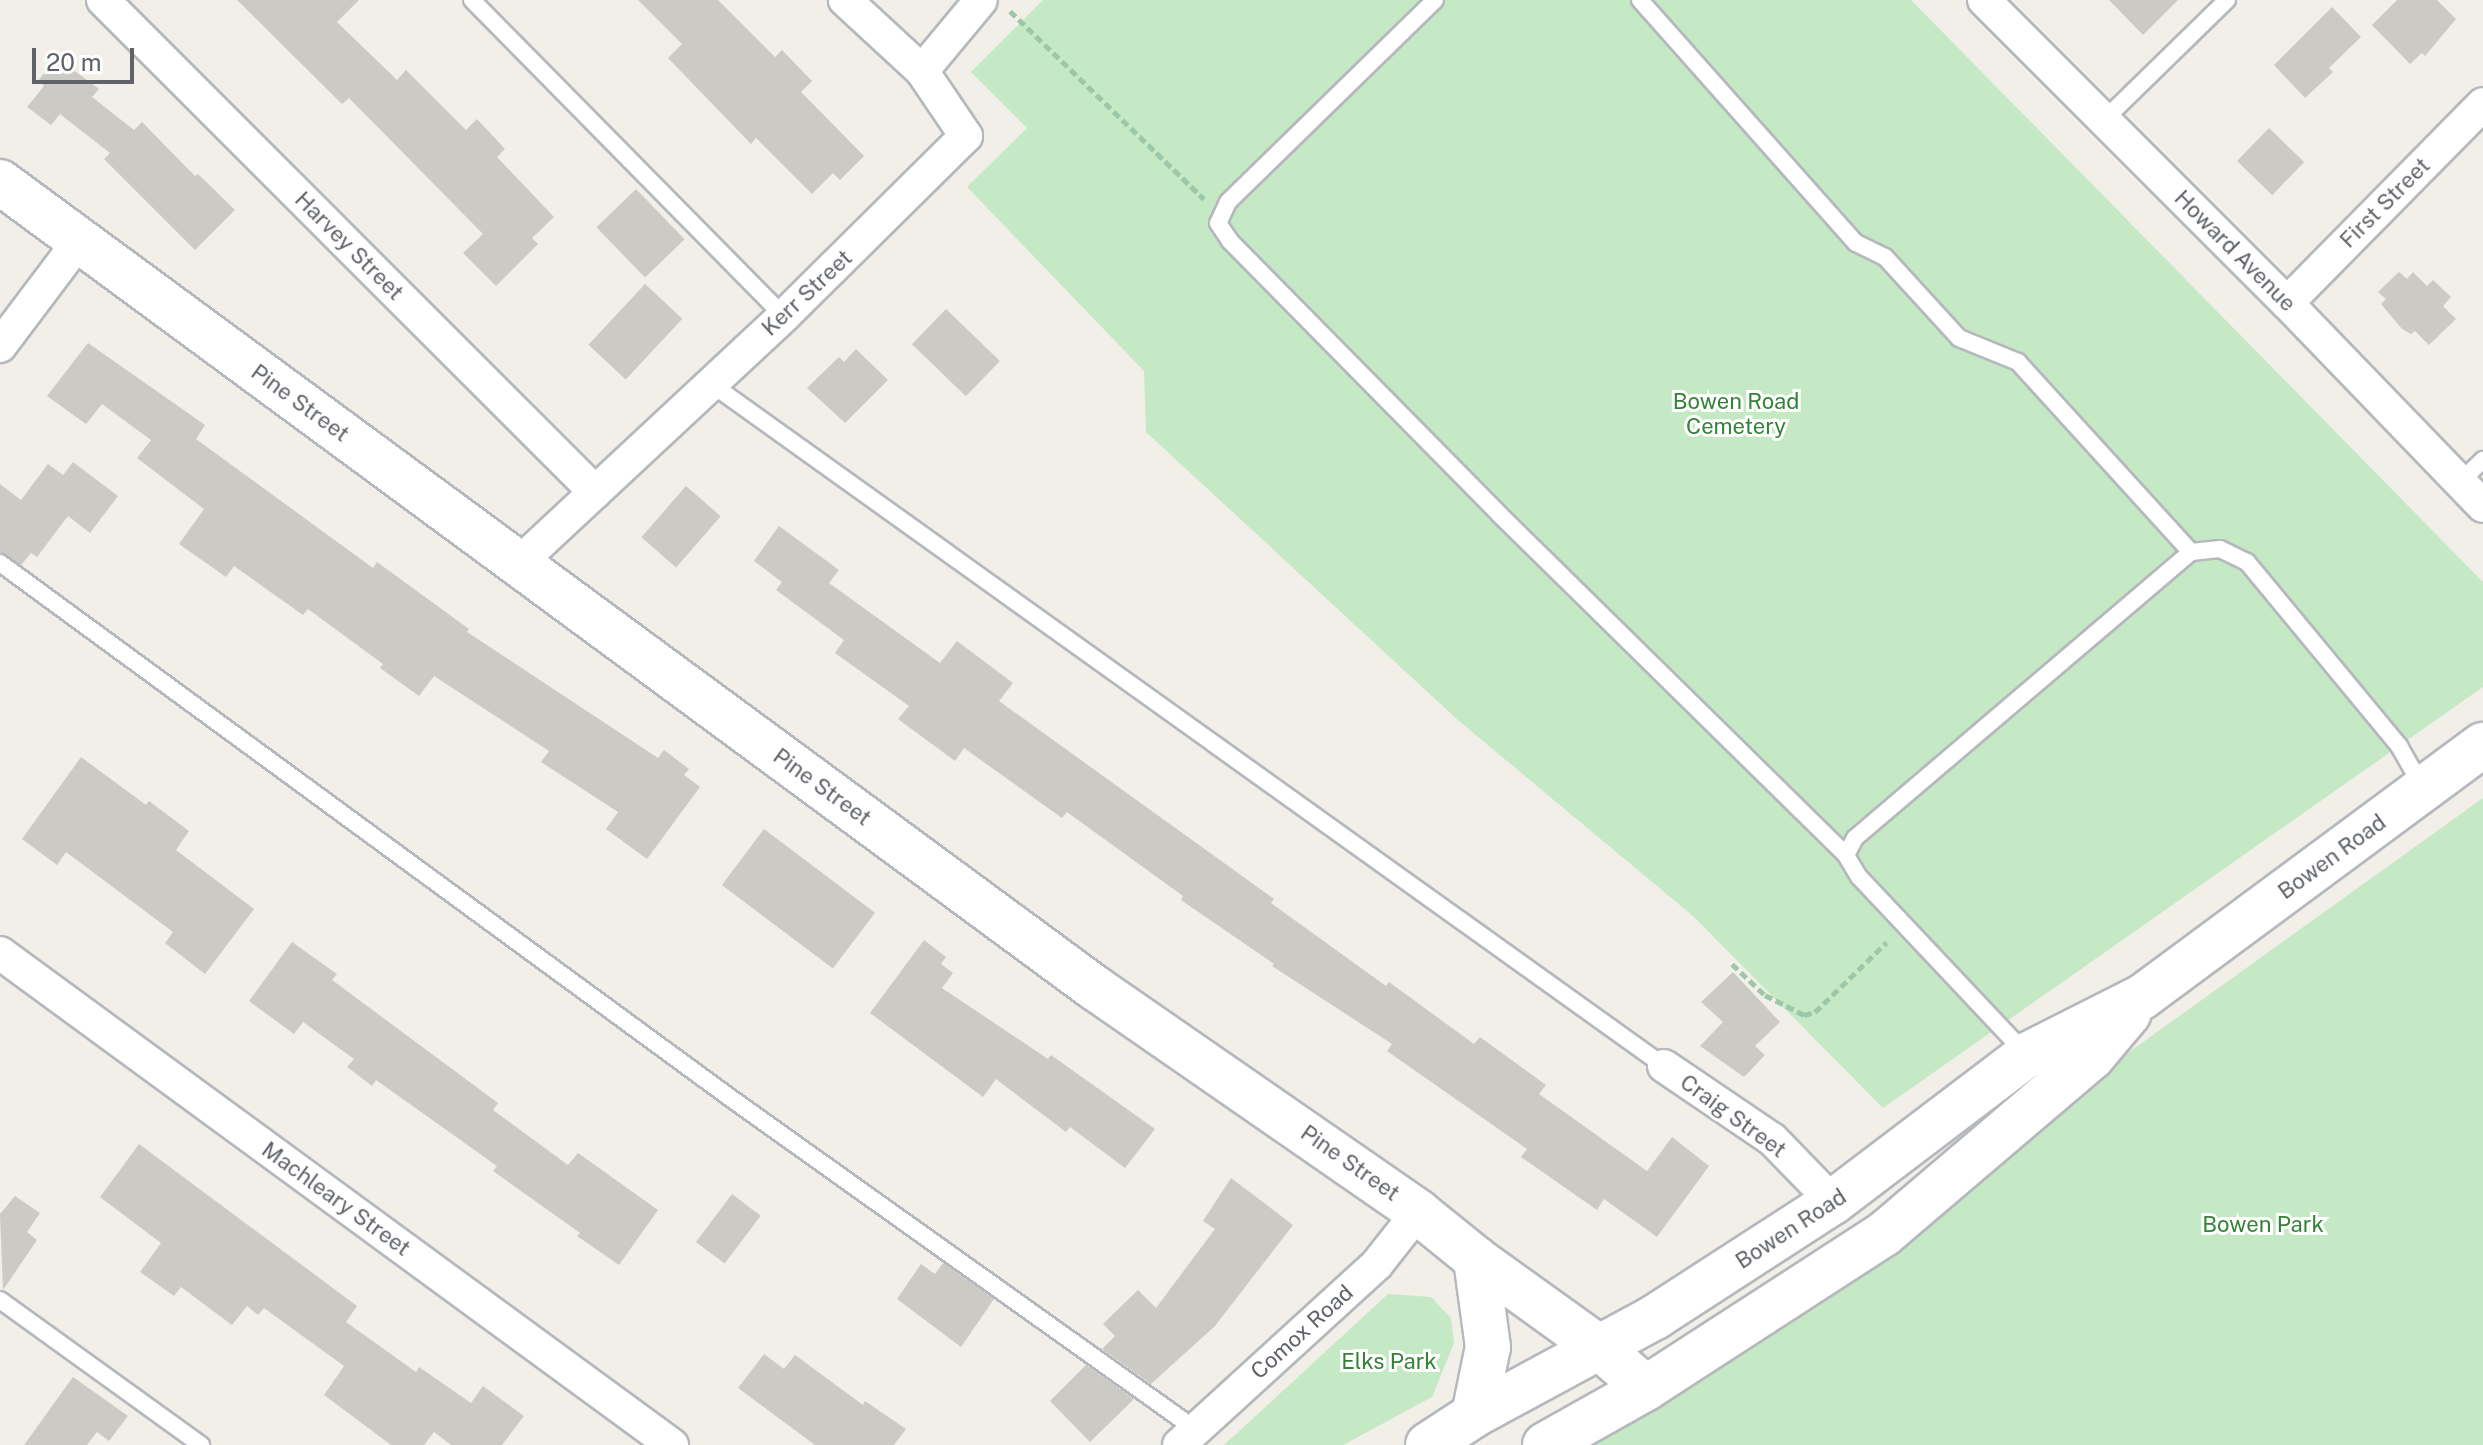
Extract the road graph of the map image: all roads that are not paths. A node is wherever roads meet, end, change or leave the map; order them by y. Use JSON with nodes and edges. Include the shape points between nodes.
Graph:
{"nodes":[{"id":1,"x":103,"y":0,"type":"edge"},
{"id":2,"x":472,"y":0,"type":"edge"},
{"id":3,"x":845,"y":0,"type":"edge"},
{"id":4,"x":1435,"y":0,"type":"edge"},
{"id":5,"x":1640,"y":0,"type":"edge"},
{"id":6,"x":1984,"y":0,"type":"edge"},
{"id":7,"x":2227,"y":0,"type":"edge"},
{"id":8,"x":993,"y":4,"type":"edge"},
{"id":9,"x":922,"y":71,"type":"junction"},
{"id":10,"x":2483,"y":104,"type":"edge"},
{"id":11,"x":2104,"y":120,"type":"junction"},
{"id":12,"x":0,"y":182,"type":"edge"},
{"id":13,"x":79,"y":241,"type":"junction"},
{"id":14,"x":2287,"y":303,"type":"junction"},
{"id":15,"x":784,"y":316,"type":"junction"},
{"id":16,"x":0,"y":346,"type":"edge"},
{"id":17,"x":710,"y":383,"type":"junction"},
{"id":18,"x":2483,"y":460,"type":"edge"},
{"id":19,"x":2460,"y":482,"type":"junction"},
{"id":20,"x":595,"y":492,"type":"junction"},
{"id":21,"x":2483,"y":506,"type":"edge"},
{"id":22,"x":2191,"y":552,"type":"junction"},
{"id":23,"x":0,"y":563,"type":"edge"},
{"id":24,"x":519,"y":563,"type":"junction"},
{"id":25,"x":2483,"y":745,"type":"edge"},
{"id":26,"x":2424,"y":789,"type":"junction"},
{"id":27,"x":1846,"y":855,"type":"junction"},
{"id":28,"x":0,"y":953,"type":"edge"},
{"id":29,"x":2142,"y":997,"type":"junction"},
{"id":30,"x":2027,"y":1055,"type":"junction"},
{"id":31,"x":1664,"y":1066,"type":"joint"},
{"id":32,"x":1833,"y":1202,"type":"junction"},
{"id":33,"x":1418,"y":1212,"type":"junction"},
{"id":34,"x":1476,"y":1259,"type":"junction"},
{"id":35,"x":0,"y":1300,"type":"edge"},
{"id":36,"x":1600,"y":1348,"type":"junction"},
{"id":37,"x":1646,"y":1388,"type":"junction"},
{"id":38,"x":1474,"y":1415,"type":"junction"},
{"id":39,"x":1187,"y":1437,"type":"edge"},
{"id":40,"x":201,"y":1445,"type":"edge"},
{"id":41,"x":672,"y":1445,"type":"edge"},
{"id":42,"x":1428,"y":1445,"type":"edge"},
{"id":43,"x":1545,"y":1445,"type":"edge"}],
"edges":[{"from":1,"to":20,"type":"street","name":"Harvey Street"},
{"from":2,"to":15,"type":"lane"},
{"from":3,"to":9,"type":"street"},
{"from":4,"to":27,"type":"lane","via":[[1228,202],[1218,223],[1499,514]]},
{"from":5,"to":22,"type":"lane","via":[[1856,243],[1885,257],[1959,338],[2018,362]]},
{"from":6,"to":11,"type":"street","name":"Howard Avenue"},
{"from":7,"to":11,"type":"lane"},
{"from":8,"to":9,"type":"street"},
{"from":9,"to":15,"type":"street","name":"Kerr Street","via":[[966,136]]},
{"from":10,"to":14,"type":"street","name":"First Street"},
{"from":11,"to":14,"type":"street","name":"Howard Avenue"},
{"from":12,"to":13,"type":"main road","name":"Pine Street"},
{"from":13,"to":16,"type":"street"},
{"from":13,"to":24,"type":"main road","name":"Pine Street"},
{"from":14,"to":19,"type":"street","name":"Howard Avenue"},
{"from":15,"to":17,"type":"street","name":"Kerr Street"},
{"from":17,"to":20,"type":"street","name":"Kerr Street"},
{"from":17,"to":31,"type":"lane"},
{"from":18,"to":19,"type":"lane"},
{"from":19,"to":21,"type":"street","name":"Howard Avenue"},
{"from":20,"to":24,"type":"street","name":"Kerr Street"},
{"from":22,"to":26,"type":"lane","via":[[2220,549],[2247,562],[2399,746]]},
{"from":22,"to":27,"type":"lane","via":[[1855,838]]},
{"from":23,"to":39,"type":"lane"},
{"from":24,"to":33,"type":"main road","name":"Pine Street","via":[[1095,988]]},
{"from":25,"to":26,"type":"main road","name":"Bowen Road"},
{"from":26,"to":29,"type":"main road","name":"Bowen Road"},
{"from":27,"to":30,"type":"lane","via":[[1859,877]]},
{"from":28,"to":41,"type":"street","name":"Machleary Street"},
{"from":29,"to":30,"type":"main road","name":"Bowen Road"},
{"from":29,"to":37,"type":"main road","name":"Bowen Road","via":[[2092,1057],[1884,1234]]},
{"from":30,"to":32,"type":"main road","name":"Bowen Road"},
{"from":31,"to":32,"type":"street","name":"Craig Street","via":[[1772,1139]]},
{"from":32,"to":36,"type":"main road","name":"Bowen Road"},
{"from":33,"to":34,"type":"main road","name":"Pine Street"},
{"from":33,"to":39,"type":"street","name":"Comox Road","via":[[1377,1264]]},
{"from":34,"to":36,"type":"main road","name":"Pine Street"},
{"from":34,"to":38,"type":"main road","via":[[1488,1347]]},
{"from":35,"to":40,"type":"lane"},
{"from":36,"to":37,"type":"main road","name":"Pine Street"},
{"from":36,"to":38,"type":"main road","name":"Bowen Road"},
{"from":37,"to":43,"type":"main road","name":"Bowen Road"},
{"from":38,"to":42,"type":"main road","name":"Bowen Road"}]}
